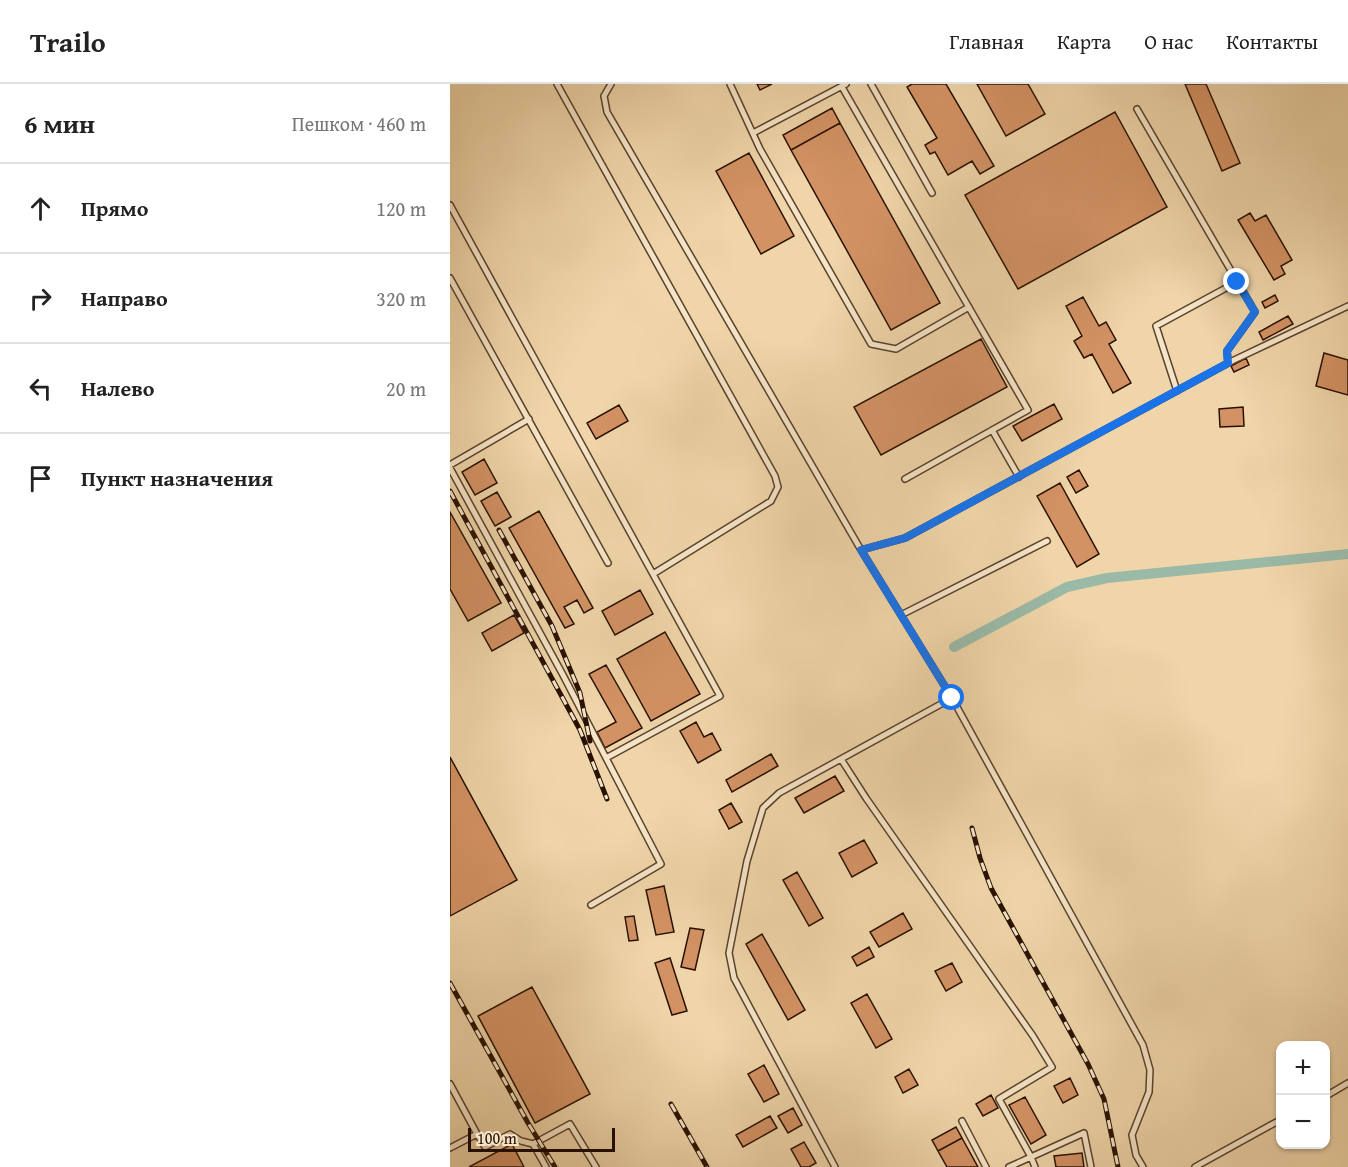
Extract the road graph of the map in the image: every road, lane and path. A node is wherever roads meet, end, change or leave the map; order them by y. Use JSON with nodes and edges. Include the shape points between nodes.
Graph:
{"nodes":[{"id":1,"x":557,"y":84,"type":"edge"},
{"id":2,"x":611,"y":84,"type":"edge"},
{"id":3,"x":730,"y":84,"type":"edge"},
{"id":4,"x":871,"y":84,"type":"edge"},
{"id":5,"x":844,"y":85,"type":"edge"},
{"id":6,"x":1137,"y":109,"type":"dead end"},
{"id":7,"x":753,"y":133,"type":"junction"},
{"id":8,"x":932,"y":193,"type":"dead end"},
{"id":9,"x":450,"y":205,"type":"edge"},
{"id":10,"x":450,"y":278,"type":"edge"},
{"id":11,"x":1237,"y":282,"type":"junction"},
{"id":12,"x":1348,"y":306,"type":"edge"},
{"id":13,"x":969,"y":307,"type":"junction"},
{"id":14,"x":1228,"y":363,"type":"junction"},
{"id":15,"x":1177,"y":391,"type":"junction"},
{"id":16,"x":529,"y":419,"type":"junction"},
{"id":17,"x":992,"y":430,"type":"junction"},
{"id":18,"x":450,"y":466,"type":"edge"},
{"id":19,"x":1019,"y":477,"type":"junction"},
{"id":20,"x":905,"y":479,"type":"dead end"},
{"id":21,"x":1047,"y":541,"type":"dead end"},
{"id":22,"x":861,"y":550,"type":"junction"},
{"id":23,"x":608,"y":562,"type":"dead end"},
{"id":24,"x":653,"y":574,"type":"junction"},
{"id":25,"x":901,"y":615,"type":"junction"},
{"id":26,"x":952,"y":698,"type":"junction"},
{"id":27,"x":606,"y":758,"type":"junction"},
{"id":28,"x":841,"y":759,"type":"junction"},
{"id":29,"x":591,"y":905,"type":"dead end"},
{"id":30,"x":1348,"y":1083,"type":"edge"},
{"id":31,"x":450,"y":1084,"type":"edge"},
{"id":32,"x":1328,"y":1095,"type":"edge"},
{"id":33,"x":962,"y":1121,"type":"dead end"},
{"id":34,"x":1276,"y":1123,"type":"edge"},
{"id":35,"x":477,"y":1134,"type":"junction"},
{"id":36,"x":533,"y":1144,"type":"junction"},
{"id":37,"x":450,"y":1148,"type":"edge"},
{"id":38,"x":1031,"y":1157,"type":"junction"},
{"id":39,"x":546,"y":1167,"type":"edge"},
{"id":40,"x":596,"y":1167,"type":"edge"},
{"id":41,"x":835,"y":1167,"type":"edge"},
{"id":42,"x":986,"y":1167,"type":"edge"},
{"id":43,"x":1009,"y":1167,"type":"edge"},
{"id":44,"x":1035,"y":1167,"type":"edge"},
{"id":45,"x":1091,"y":1167,"type":"edge"},
{"id":46,"x":1143,"y":1167,"type":"edge"},
{"id":47,"x":1195,"y":1167,"type":"edge"}],
"edges":[{"from":1,"to":24,"type":"lane","via":[[778,487],[771,501]]},
{"from":2,"to":22,"type":"lane","via":[[604,96],[607,112]]},
{"from":3,"to":7,"type":"lane"},
{"from":4,"to":8,"type":"lane"},
{"from":5,"to":7,"type":"lane"},
{"from":5,"to":13,"type":"lane"},
{"from":6,"to":11,"type":"lane"},
{"from":7,"to":13,"type":"lane","via":[[871,344],[896,349]]},
{"from":9,"to":24,"type":"lane"},
{"from":10,"to":16,"type":"lane"},
{"from":11,"to":14,"type":"lane","via":[[1255,312],[1227,351]]},
{"from":11,"to":15,"type":"lane","via":[[1156,326]]},
{"from":12,"to":14,"type":"lane"},
{"from":13,"to":17,"type":"lane","via":[[1028,410]]},
{"from":14,"to":15,"type":"lane"},
{"from":15,"to":19,"type":"lane"},
{"from":16,"to":18,"type":"lane"},
{"from":16,"to":23,"type":"lane"},
{"from":17,"to":19,"type":"lane"},
{"from":17,"to":20,"type":"lane"},
{"from":18,"to":27,"type":"lane"},
{"from":19,"to":22,"type":"lane","via":[[905,538]]},
{"from":21,"to":25,"type":"lane"},
{"from":22,"to":25,"type":"lane"},
{"from":24,"to":27,"type":"lane","via":[[720,696]]},
{"from":25,"to":26,"type":"lane"},
{"from":26,"to":28,"type":"lane"},
{"from":26,"to":46,"type":"lane","via":[[1143,1045],[1150,1070],[1149,1092],[1132,1135]]},
{"from":27,"to":29,"type":"lane","via":[[661,864]]},
{"from":28,"to":38,"type":"lane","via":[[1052,1067],[999,1099]]},
{"from":28,"to":41,"type":"lane","via":[[779,793],[763,808],[747,861],[729,953],[734,978]]},
{"from":30,"to":32,"type":"lane"},
{"from":31,"to":35,"type":"lane"},
{"from":33,"to":42,"type":"lane"},
{"from":34,"to":47,"type":"lane"},
{"from":35,"to":36,"type":"lane","via":[[484,1147],[510,1134]]},
{"from":35,"to":37,"type":"lane"},
{"from":36,"to":39,"type":"lane"},
{"from":36,"to":40,"type":"lane","via":[[570,1124]]},
{"from":38,"to":43,"type":"lane"},
{"from":38,"to":44,"type":"lane"},
{"from":38,"to":45,"type":"lane","via":[[1084,1132]]}]}
